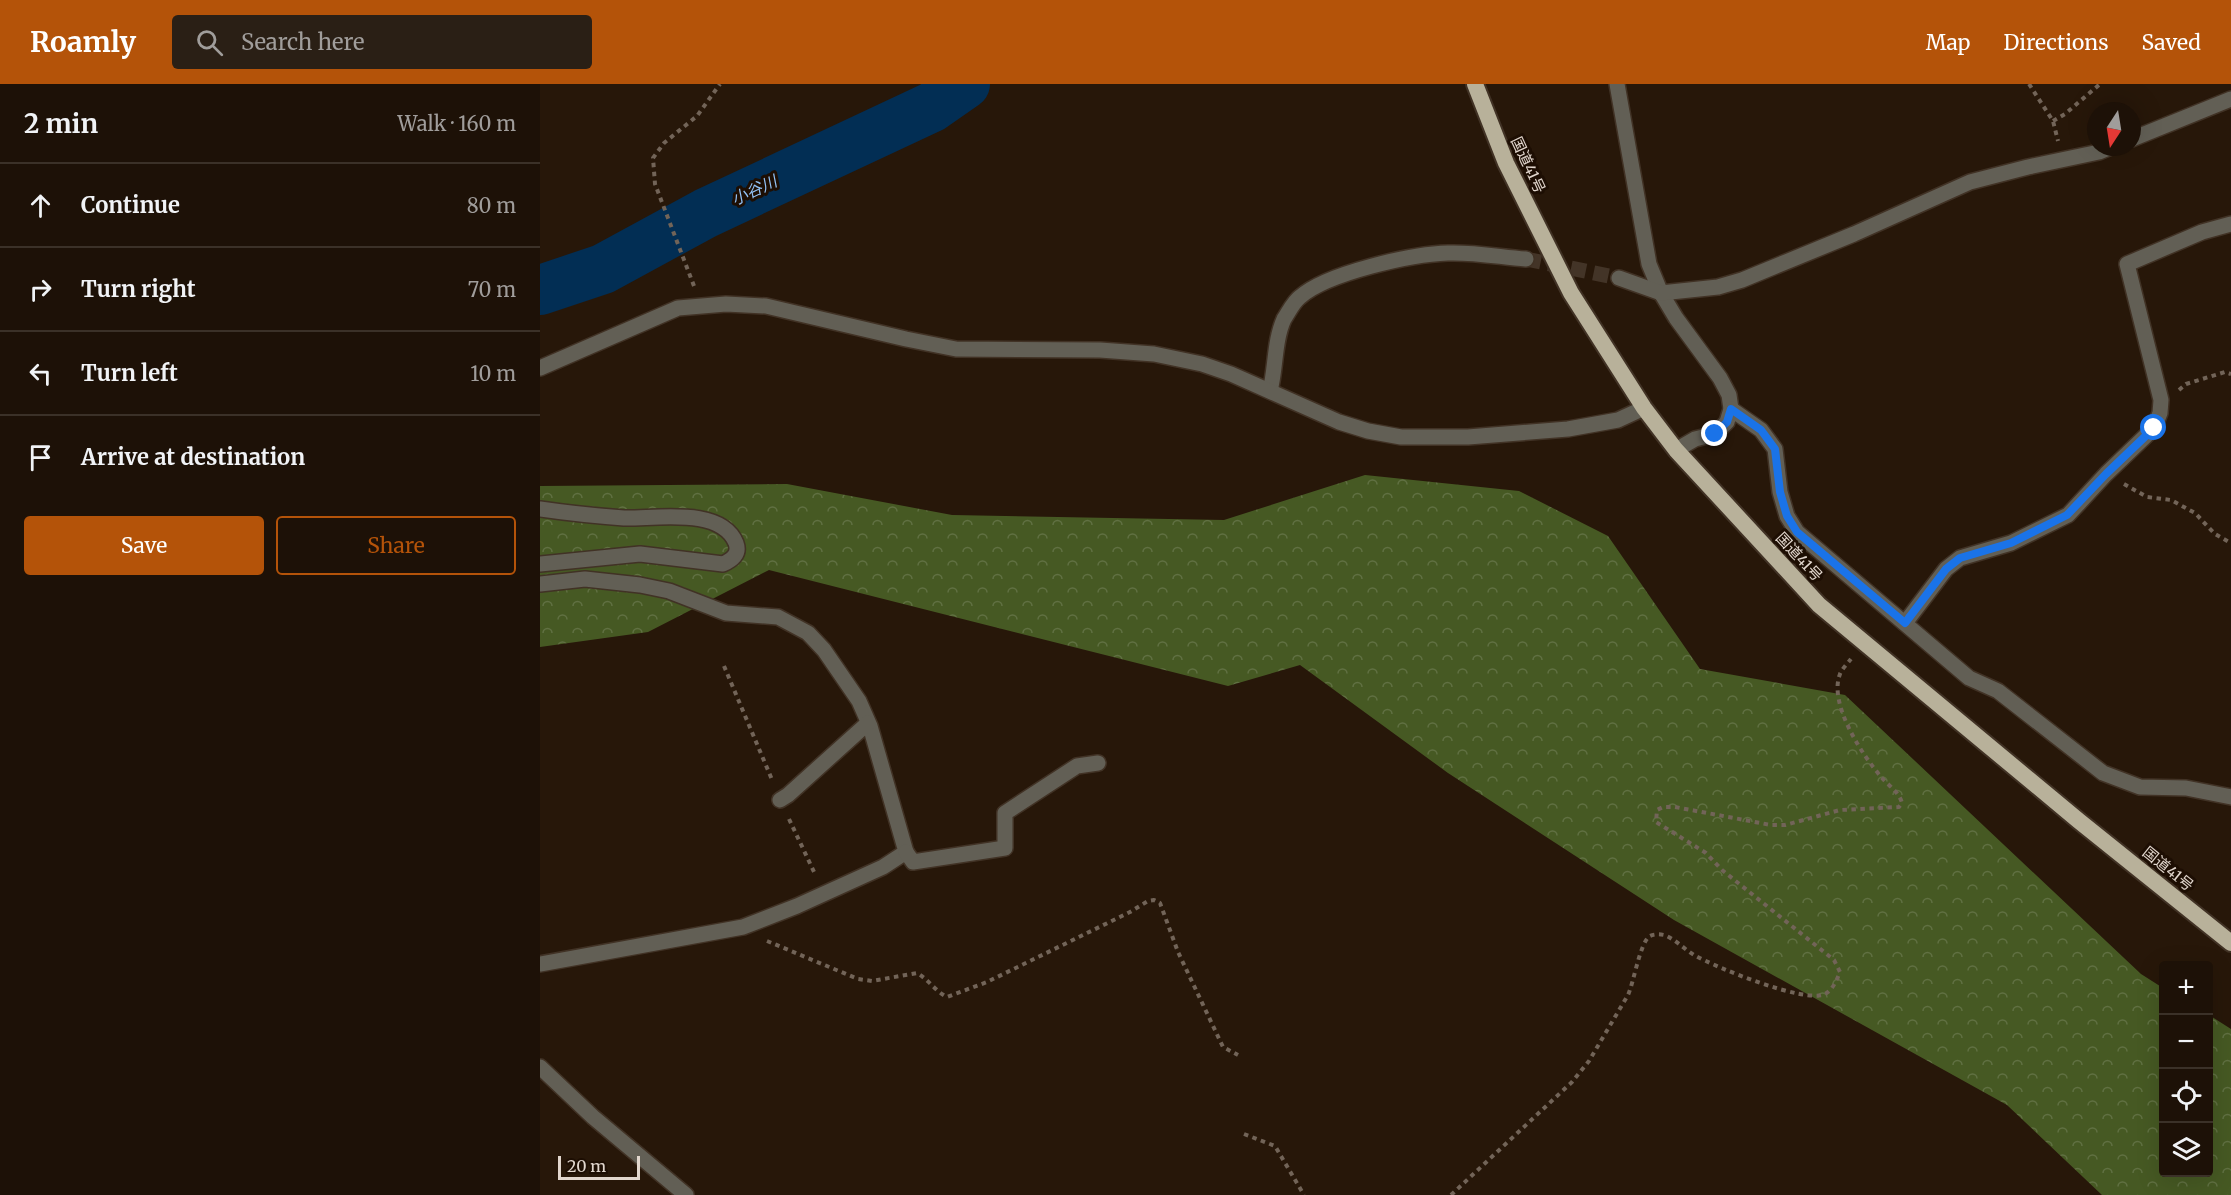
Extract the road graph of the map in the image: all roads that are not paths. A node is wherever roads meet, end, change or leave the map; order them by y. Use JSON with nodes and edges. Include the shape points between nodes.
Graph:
{"nodes":[{"id":1,"x":1475,"y":84,"type":"edge"},
{"id":2,"x":1617,"y":84,"type":"edge"},
{"id":3,"x":2231,"y":99,"type":"edge"},
{"id":4,"x":2141,"y":135,"type":"edge"},
{"id":5,"x":2087,"y":155,"type":"edge"},
{"id":6,"x":2231,"y":224,"type":"edge"},
{"id":7,"x":1526,"y":259,"type":"tunnel mouth"},
{"id":8,"x":1619,"y":278,"type":"tunnel mouth"},
{"id":9,"x":1661,"y":293,"type":"junction"},
{"id":10,"x":540,"y":368,"type":"edge"},
{"id":11,"x":1270,"y":391,"type":"junction"},
{"id":12,"x":1644,"y":408,"type":"junction"},
{"id":13,"x":1731,"y":409,"type":"junction"},
{"id":14,"x":1676,"y":450,"type":"junction"},
{"id":15,"x":540,"y":508,"type":"edge"},
{"id":16,"x":540,"y":564,"type":"edge"},
{"id":17,"x":540,"y":584,"type":"edge"},
{"id":18,"x":1905,"y":623,"type":"junction"},
{"id":19,"x":868,"y":723,"type":"junction"},
{"id":20,"x":1098,"y":763,"type":"dead end"},
{"id":21,"x":2231,"y":797,"type":"edge"},
{"id":22,"x":780,"y":800,"type":"dead end"},
{"id":23,"x":906,"y":852,"type":"junction"},
{"id":24,"x":2231,"y":943,"type":"edge"},
{"id":25,"x":540,"y":964,"type":"edge"},
{"id":26,"x":540,"y":1067,"type":"edge"},
{"id":27,"x":686,"y":1195,"type":"edge"}],
"edges":[{"from":1,"to":12,"type":"highway","name":"国道41号","via":[[1506,163],[1571,293]]},
{"from":2,"to":9,"type":"street","via":[[1649,264]]},
{"from":3,"to":4,"type":"street"},
{"from":5,"to":9,"type":"street","via":[[1970,182],[1742,280],[1718,287]]},
{"from":6,"to":18,"type":"street","via":[[2127,264],[2161,400],[2154,428],[2067,515],[2011,543],[1960,558],[1946,569]]},
{"from":7,"to":11,"type":"street","via":[[1448,253],[1396,260],[1327,281],[1299,297],[1284,320]]},
{"from":8,"to":9,"type":"street"},
{"from":9,"to":13,"type":"street","via":[[1720,378]]},
{"from":10,"to":11,"type":"street","via":[[678,308],[726,304],[766,306],[956,349],[1154,354],[1202,364]]},
{"from":11,"to":12,"type":"street","via":[[1340,422],[1401,437],[1468,437],[1568,429],[1618,420]]},
{"from":12,"to":14,"type":"highway","name":"国道41号"},
{"from":13,"to":14,"type":"street","via":[[1727,422],[1715,434]]},
{"from":13,"to":18,"type":"street","via":[[1761,430],[1775,449],[1780,492],[1797,532]]},
{"from":14,"to":24,"type":"highway","name":"国道41号","via":[[1819,605]]},
{"from":15,"to":16,"type":"street","via":[[625,518],[682,515],[715,524],[727,532],[737,551],[733,559],[723,564],[640,554]]},
{"from":17,"to":19,"type":"street","via":[[585,579],[640,585],[669,591],[726,613],[778,617],[808,633],[824,650],[859,701]]},
{"from":18,"to":21,"type":"street","via":[[1969,678],[1998,691],[2103,773],[2140,787],[2186,788]]},
{"from":19,"to":22,"type":"street"},
{"from":19,"to":23,"type":"street"},
{"from":20,"to":23,"type":"street","via":[[1077,766],[1005,813],[1005,848],[914,862]]},
{"from":23,"to":25,"type":"street","via":[[883,867],[743,927]]},
{"from":26,"to":27,"type":"street"}]}
